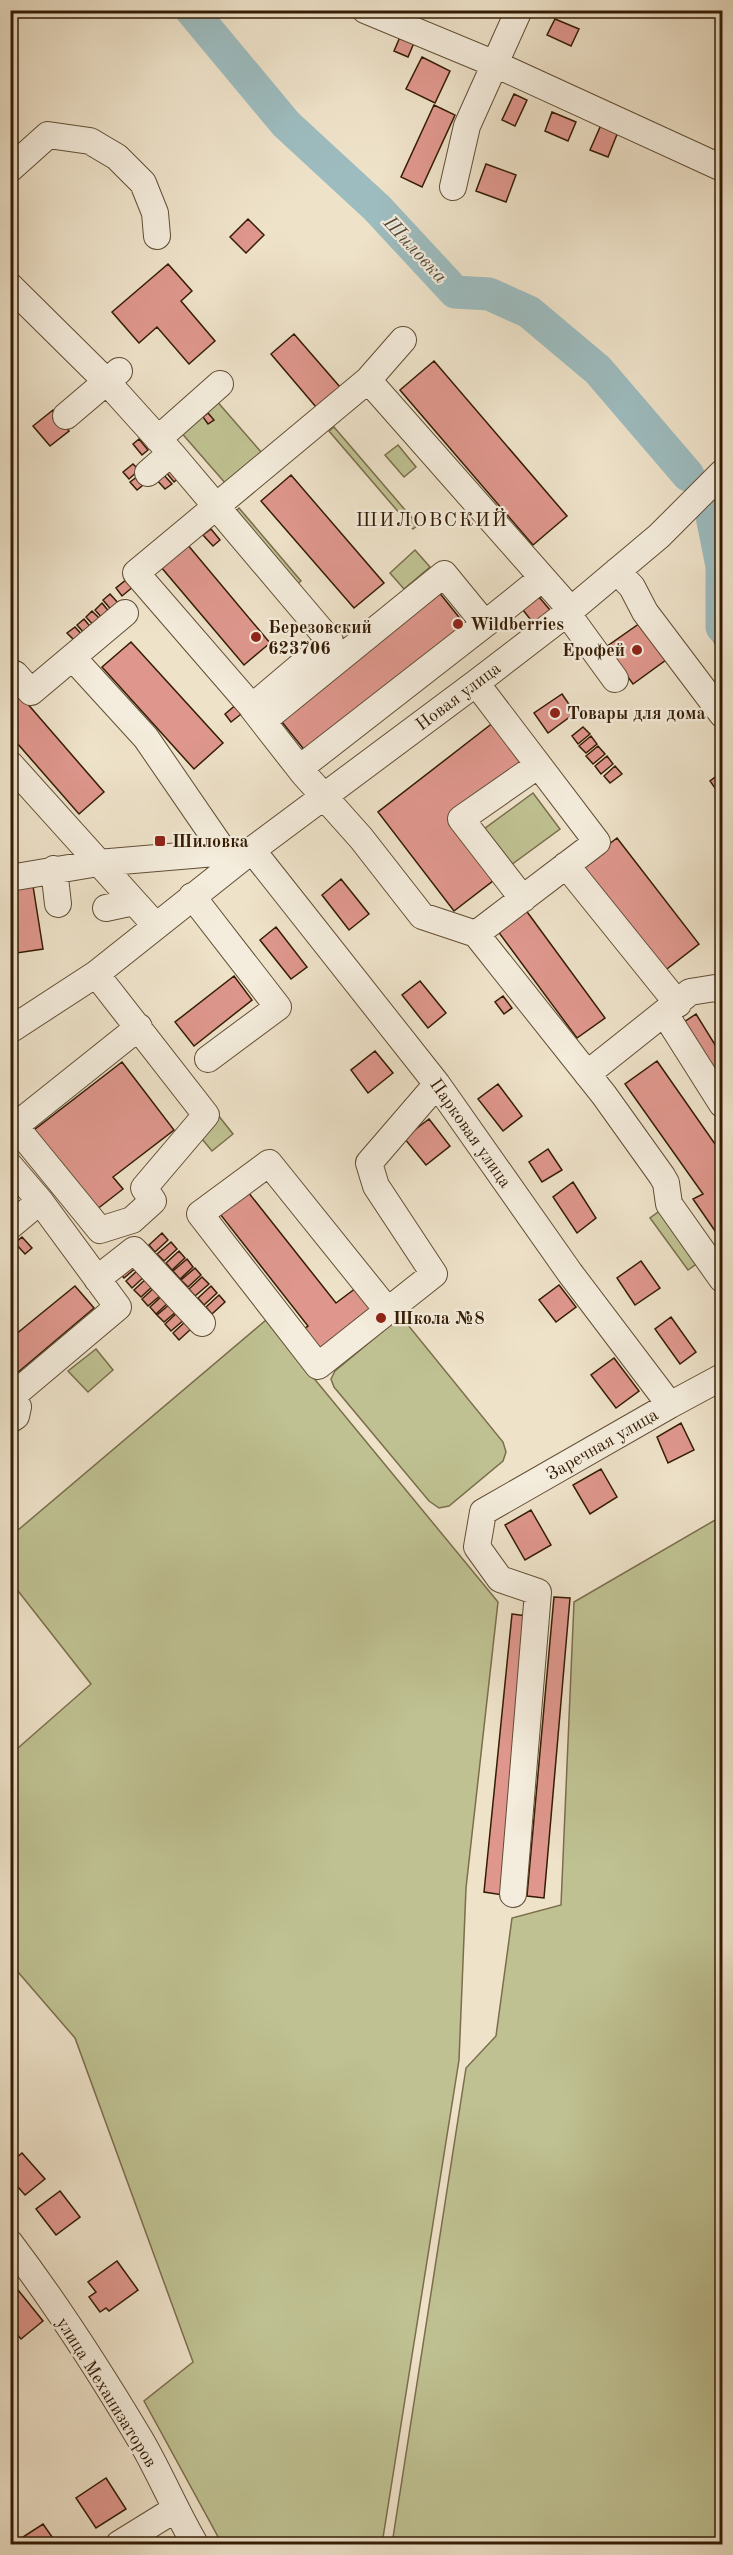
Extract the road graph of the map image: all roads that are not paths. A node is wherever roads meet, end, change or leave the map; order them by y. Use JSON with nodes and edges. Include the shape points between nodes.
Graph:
{"nodes":[{"id":1,"x":365,"y":10,"type":"edge"},
{"id":2,"x":519,"y":10,"type":"edge"},
{"id":3,"x":495,"y":64,"type":"junction"},
{"id":4,"x":723,"y":168,"type":"edge"},
{"id":5,"x":10,"y":169,"type":"edge"},
{"id":6,"x":453,"y":187,"type":"dead end"},
{"id":7,"x":157,"y":236,"type":"dead end"},
{"id":8,"x":10,"y":286,"type":"edge"},
{"id":9,"x":403,"y":340,"type":"dead end"},
{"id":10,"x":113,"y":376,"type":"junction"},
{"id":11,"x":368,"y":380,"type":"junction"},
{"id":12,"x":220,"y":384,"type":"dead end"},
{"id":13,"x":66,"y":416,"type":"dead end"},
{"id":14,"x":164,"y":446,"type":"junction"},
{"id":15,"x":723,"y":473,"type":"edge"},
{"id":16,"x":148,"y":474,"type":"dead end"},
{"id":17,"x":215,"y":505,"type":"junction"},
{"id":18,"x":616,"y":571,"type":"junction"},
{"id":19,"x":541,"y":579,"type":"junction"},
{"id":20,"x":569,"y":611,"type":"junction"},
{"id":21,"x":125,"y":613,"type":"dead end"},
{"id":22,"x":485,"y":624,"type":"junction"},
{"id":23,"x":73,"y":658,"type":"junction"},
{"id":24,"x":10,"y":677,"type":"edge"},
{"id":25,"x":615,"y":679,"type":"dead end"},
{"id":26,"x":476,"y":683,"type":"junction"},
{"id":27,"x":257,"y":714,"type":"junction"},
{"id":28,"x":723,"y":714,"type":"edge"},
{"id":29,"x":10,"y":764,"type":"edge"},
{"id":30,"x":537,"y":766,"type":"junction"},
{"id":31,"x":300,"y":768,"type":"junction"},
{"id":32,"x":322,"y":795,"type":"junction"},
{"id":33,"x":225,"y":853,"type":"junction"},
{"id":34,"x":259,"y":857,"type":"junction"},
{"id":35,"x":98,"y":863,"type":"junction"},
{"id":36,"x":566,"y":865,"type":"junction"},
{"id":37,"x":54,"y":869,"type":"junction"},
{"id":38,"x":10,"y":878,"type":"edge"},
{"id":39,"x":192,"y":896,"type":"junction"},
{"id":40,"x":523,"y":899,"type":"junction"},
{"id":41,"x":134,"y":902,"type":"junction"},
{"id":42,"x":57,"y":904,"type":"dead end"},
{"id":43,"x":106,"y":908,"type":"dead end"},
{"id":44,"x":156,"y":926,"type":"junction"},
{"id":45,"x":476,"y":934,"type":"junction"},
{"id":46,"x":96,"y":974,"type":"junction"},
{"id":47,"x":723,"y":991,"type":"edge"},
{"id":48,"x":672,"y":1009,"type":"junction"},
{"id":49,"x":139,"y":1027,"type":"junction"},
{"id":50,"x":10,"y":1030,"type":"edge"},
{"id":51,"x":208,"y":1059,"type":"dead end"},
{"id":52,"x":587,"y":1074,"type":"junction"},
{"id":53,"x":437,"y":1084,"type":"junction"},
{"id":54,"x":723,"y":1104,"type":"edge"},
{"id":55,"x":10,"y":1166,"type":"edge"},
{"id":56,"x":40,"y":1201,"type":"junction"},
{"id":57,"x":10,"y":1226,"type":"edge"},
{"id":58,"x":97,"y":1279,"type":"junction"},
{"id":59,"x":723,"y":1279,"type":"edge"},
{"id":60,"x":388,"y":1311,"type":"junction"},
{"id":61,"x":202,"y":1323,"type":"dead end"},
{"id":62,"x":723,"y":1377,"type":"edge"},
{"id":63,"x":10,"y":1399,"type":"edge"},
{"id":64,"x":670,"y":1405,"type":"junction"},
{"id":65,"x":10,"y":1420,"type":"edge"},
{"id":66,"x":513,"y":1894,"type":"dead end"},
{"id":67,"x":14,"y":2256,"type":"edge"},
{"id":68,"x":174,"y":2510,"type":"junction"},
{"id":69,"x":119,"y":2544,"type":"edge"},
{"id":70,"x":195,"y":2544,"type":"edge"}],
"edges":[{"from":1,"to":3,"type":"street"},
{"from":2,"to":3,"type":"street"},
{"from":3,"to":4,"type":"street"},
{"from":3,"to":6,"type":"street","via":[[467,126]]},
{"from":5,"to":7,"type":"street","via":[[48,135],[90,141],[117,157],[143,183],[155,213]]},
{"from":8,"to":10,"type":"street"},
{"from":9,"to":11,"type":"street"},
{"from":10,"to":13,"type":"street"},
{"from":10,"to":14,"type":"street"},
{"from":11,"to":17,"type":"street"},
{"from":11,"to":19,"type":"street"},
{"from":12,"to":14,"type":"street"},
{"from":14,"to":16,"type":"street"},
{"from":14,"to":17,"type":"street"},
{"from":15,"to":18,"type":"street","name":"Новая улица"},
{"from":17,"to":27,"type":"street","via":[[330,642]]},
{"from":17,"to":27,"type":"street","via":[[135,573]]},
{"from":18,"to":20,"type":"street","name":"Новая улица"},
{"from":18,"to":28,"type":"street","via":[[632,587],[645,612]]},
{"from":19,"to":20,"type":"street"},
{"from":19,"to":22,"type":"street"},
{"from":20,"to":25,"type":"street"},
{"from":20,"to":26,"type":"street","name":"Новая улица"},
{"from":21,"to":23,"type":"street"},
{"from":22,"to":27,"type":"street","via":[[444,574]]},
{"from":22,"to":31,"type":"street"},
{"from":23,"to":24,"type":"street","via":[[31,692],[15,674]]},
{"from":23,"to":33,"type":"street","via":[[146,738]]},
{"from":26,"to":30,"type":"street"},
{"from":26,"to":32,"type":"street","name":"Новая улица"},
{"from":27,"to":31,"type":"street"},
{"from":29,"to":35,"type":"street"},
{"from":30,"to":36,"type":"street","via":[[597,842]]},
{"from":30,"to":40,"type":"street","via":[[461,819]]},
{"from":31,"to":32,"type":"street"},
{"from":32,"to":34,"type":"street","name":"Новая улица"},
{"from":32,"to":45,"type":"street","via":[[422,916]]},
{"from":33,"to":34,"type":"street"},
{"from":33,"to":35,"type":"street"},
{"from":34,"to":39,"type":"street","name":"Новая улица"},
{"from":34,"to":53,"type":"street","name":"Парковая улица"},
{"from":35,"to":37,"type":"street"},
{"from":35,"to":41,"type":"street"},
{"from":36,"to":40,"type":"street"},
{"from":36,"to":48,"type":"street"},
{"from":37,"to":38,"type":"street"},
{"from":37,"to":42,"type":"street"},
{"from":39,"to":44,"type":"street","name":"Новая улица"},
{"from":39,"to":51,"type":"street","via":[[278,1007]]},
{"from":40,"to":45,"type":"street"},
{"from":41,"to":43,"type":"street"},
{"from":41,"to":44,"type":"street"},
{"from":44,"to":46,"type":"street","name":"Новая улица"},
{"from":45,"to":52,"type":"street"},
{"from":46,"to":49,"type":"street"},
{"from":46,"to":50,"type":"street","name":"Новая улица"},
{"from":47,"to":48,"type":"street","via":[[716,988],[690,992]]},
{"from":48,"to":52,"type":"street"},
{"from":48,"to":54,"type":"street"},
{"from":49,"to":49,"type":"street","via":[[206,1115],[144,1188],[153,1201],[132,1220],[100,1230],[15,1126]]},
{"from":52,"to":59,"type":"street","via":[[666,1182],[669,1204]]},
{"from":53,"to":60,"type":"street","via":[[369,1163],[376,1186],[434,1274]]},
{"from":53,"to":64,"type":"street","name":"Парковая улица"},
{"from":55,"to":56,"type":"street"},
{"from":56,"to":57,"type":"street"},
{"from":56,"to":58,"type":"street"},
{"from":58,"to":61,"type":"street","via":[[134,1250]]},
{"from":58,"to":63,"type":"street","via":[[118,1306]]},
{"from":60,"to":60,"type":"street","via":[[318,1366],[200,1214],[269,1163]]},
{"from":62,"to":64,"type":"street","name":"Заречная улица"},
{"from":63,"to":65,"type":"street","via":[[18,1407],[16,1416]]},
{"from":64,"to":66,"type":"street","name":"Заречная улица","via":[[483,1512],[477,1547],[500,1579],[538,1592]]},
{"from":67,"to":68,"type":"street","name":"улица Механизаторов","via":[[141,2440]]},
{"from":68,"to":69,"type":"street"},
{"from":68,"to":70,"type":"street","name":"улица Механизаторов"}]}
